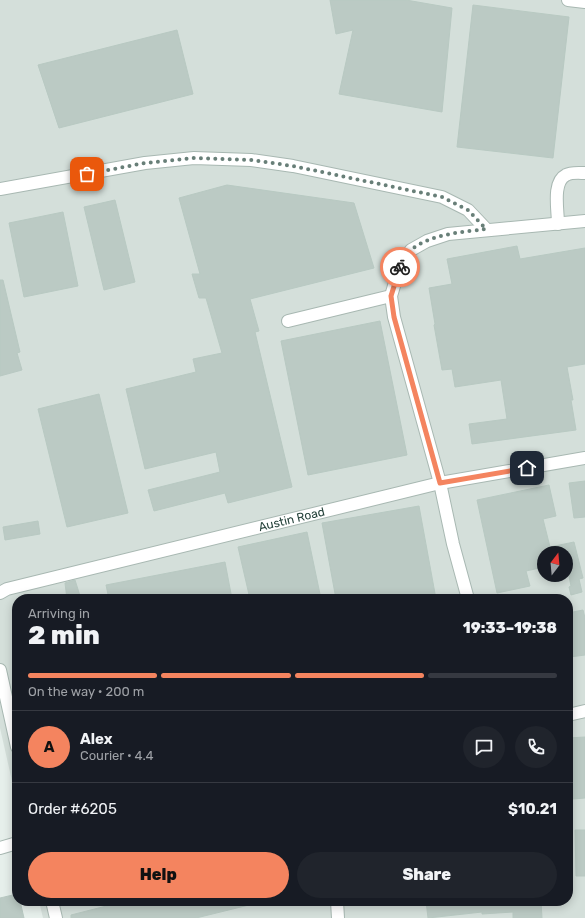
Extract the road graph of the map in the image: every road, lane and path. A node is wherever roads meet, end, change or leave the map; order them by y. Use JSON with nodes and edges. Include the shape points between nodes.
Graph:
{"nodes":[{"id":1,"x":568,"y":0,"type":"edge"},
{"id":2,"x":585,"y":2,"type":"edge"},
{"id":3,"x":585,"y":173,"type":"edge"},
{"id":4,"x":0,"y":189,"type":"edge"},
{"id":5,"x":585,"y":221,"type":"edge"},
{"id":6,"x":558,"y":224,"type":"junction"},
{"id":7,"x":486,"y":229,"type":"junction"},
{"id":8,"x":391,"y":296,"type":"junction"},
{"id":9,"x":288,"y":321,"type":"dead end"},
{"id":10,"x":585,"y":458,"type":"edge"},
{"id":11,"x":440,"y":483,"type":"junction"},
{"id":12,"x":0,"y":593,"type":"edge"},
{"id":13,"x":467,"y":594,"type":"edge"},
{"id":14,"x":0,"y":670,"type":"edge"},
{"id":15,"x":585,"y":711,"type":"edge"},
{"id":16,"x":573,"y":714,"type":"edge"},
{"id":17,"x":12,"y":724,"type":"edge"},
{"id":18,"x":12,"y":844,"type":"edge"},
{"id":19,"x":0,"y":848,"type":"edge"},
{"id":20,"x":53,"y":906,"type":"edge"},
{"id":21,"x":337,"y":906,"type":"edge"},
{"id":22,"x":56,"y":918,"type":"edge"},
{"id":23,"x":338,"y":918,"type":"edge"}],
"edges":[{"from":1,"to":2,"type":"street"},
{"from":3,"to":6,"type":"street","via":[[570,173],[560,179],[557,188]]},
{"from":4,"to":7,"type":"street","via":[[145,163],[194,158],[251,160],[293,166],[442,197],[468,210]]},
{"from":5,"to":6,"type":"street"},
{"from":6,"to":7,"type":"street"},
{"from":7,"to":8,"type":"street","via":[[448,234],[411,250],[399,269]]},
{"from":8,"to":9,"type":"street"},
{"from":8,"to":11,"type":"street","via":[[394,317]]},
{"from":10,"to":11,"type":"street","name":"Austin Road"},
{"from":11,"to":12,"type":"street","name":"Austin Road"},
{"from":11,"to":13,"type":"street","via":[[452,544]]},
{"from":14,"to":17,"type":"street"},
{"from":15,"to":16,"type":"street"},
{"from":18,"to":19,"type":"street"},
{"from":20,"to":22,"type":"street"},
{"from":21,"to":23,"type":"street"}]}
